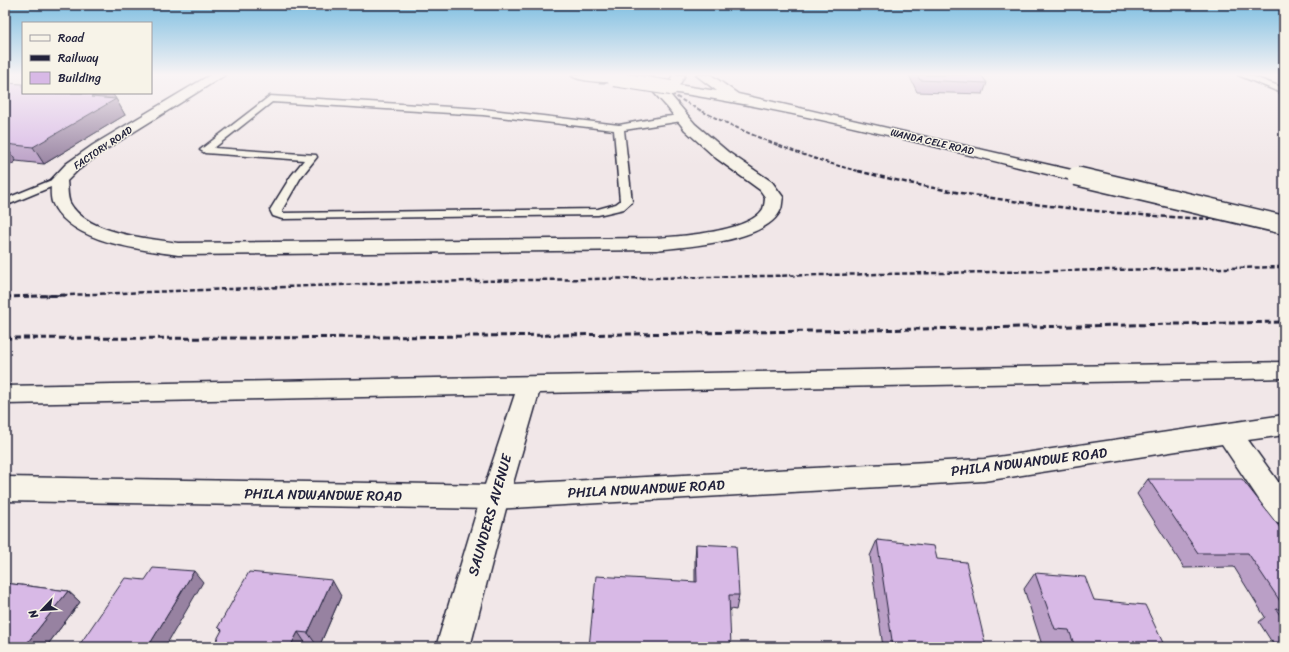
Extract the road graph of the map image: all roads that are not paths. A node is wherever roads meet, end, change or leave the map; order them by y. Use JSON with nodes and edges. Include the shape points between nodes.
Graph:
{"nodes":[{"id":1,"x":169,"y":105,"type":"edge"},
{"id":2,"x":262,"y":105,"type":"edge"},
{"id":3,"x":375,"y":105,"type":"edge"},
{"id":4,"x":673,"y":105,"type":"edge"},
{"id":5,"x":774,"y":105,"type":"edge"},
{"id":6,"x":682,"y":118,"type":"junction"},
{"id":7,"x":619,"y":128,"type":"junction"},
{"id":8,"x":59,"y":180,"type":"junction"},
{"id":9,"x":5,"y":203,"type":"edge"},
{"id":10,"x":1284,"y":225,"type":"edge"},
{"id":11,"x":1284,"y":370,"type":"edge"},
{"id":12,"x":530,"y":384,"type":"junction"},
{"id":13,"x":5,"y":395,"type":"edge"},
{"id":14,"x":1284,"y":425,"type":"edge"},
{"id":15,"x":1230,"y":435,"type":"junction"},
{"id":16,"x":5,"y":489,"type":"edge"},
{"id":17,"x":495,"y":497,"type":"junction"},
{"id":18,"x":1284,"y":513,"type":"edge"},
{"id":19,"x":453,"y":647,"type":"edge"}],
"edges":[{"from":1,"to":8,"type":"street","name":"FACTORY ROAD","via":[[98,148]]},
{"from":2,"to":7,"type":"lane","via":[[205,150],[312,157],[296,176],[276,210],[277,214],[288,216],[598,212],[620,208],[626,202]]},
{"from":3,"to":7,"type":"lane","via":[[483,112]]},
{"from":4,"to":6,"type":"street"},
{"from":5,"to":10,"type":"street","name":"WANDA CELE ROAD","bridge":true},
{"from":6,"to":7,"type":"lane"},
{"from":6,"to":8,"type":"street","via":[[722,155],[766,186],[774,196],[772,210],[764,219],[744,229],[713,238],[657,244],[178,249],[125,240],[93,229],[71,216],[61,201]]},
{"from":8,"to":9,"type":"lane","name":"FACTORY ROAD"},
{"from":11,"to":12,"type":"street"},
{"from":12,"to":13,"type":"street"},
{"from":12,"to":17,"type":"street","name":"SAUNDERS AVENUE"},
{"from":14,"to":15,"type":"street","name":"PHILA NDWANDWE ROAD"},
{"from":15,"to":17,"type":"street","name":"PHILA NDWANDWE ROAD","via":[[984,470]]},
{"from":15,"to":18,"type":"street"},
{"from":16,"to":17,"type":"street","name":"PHILA NDWANDWE ROAD"},
{"from":17,"to":19,"type":"street","name":"SAUNDERS AVENUE"}]}
